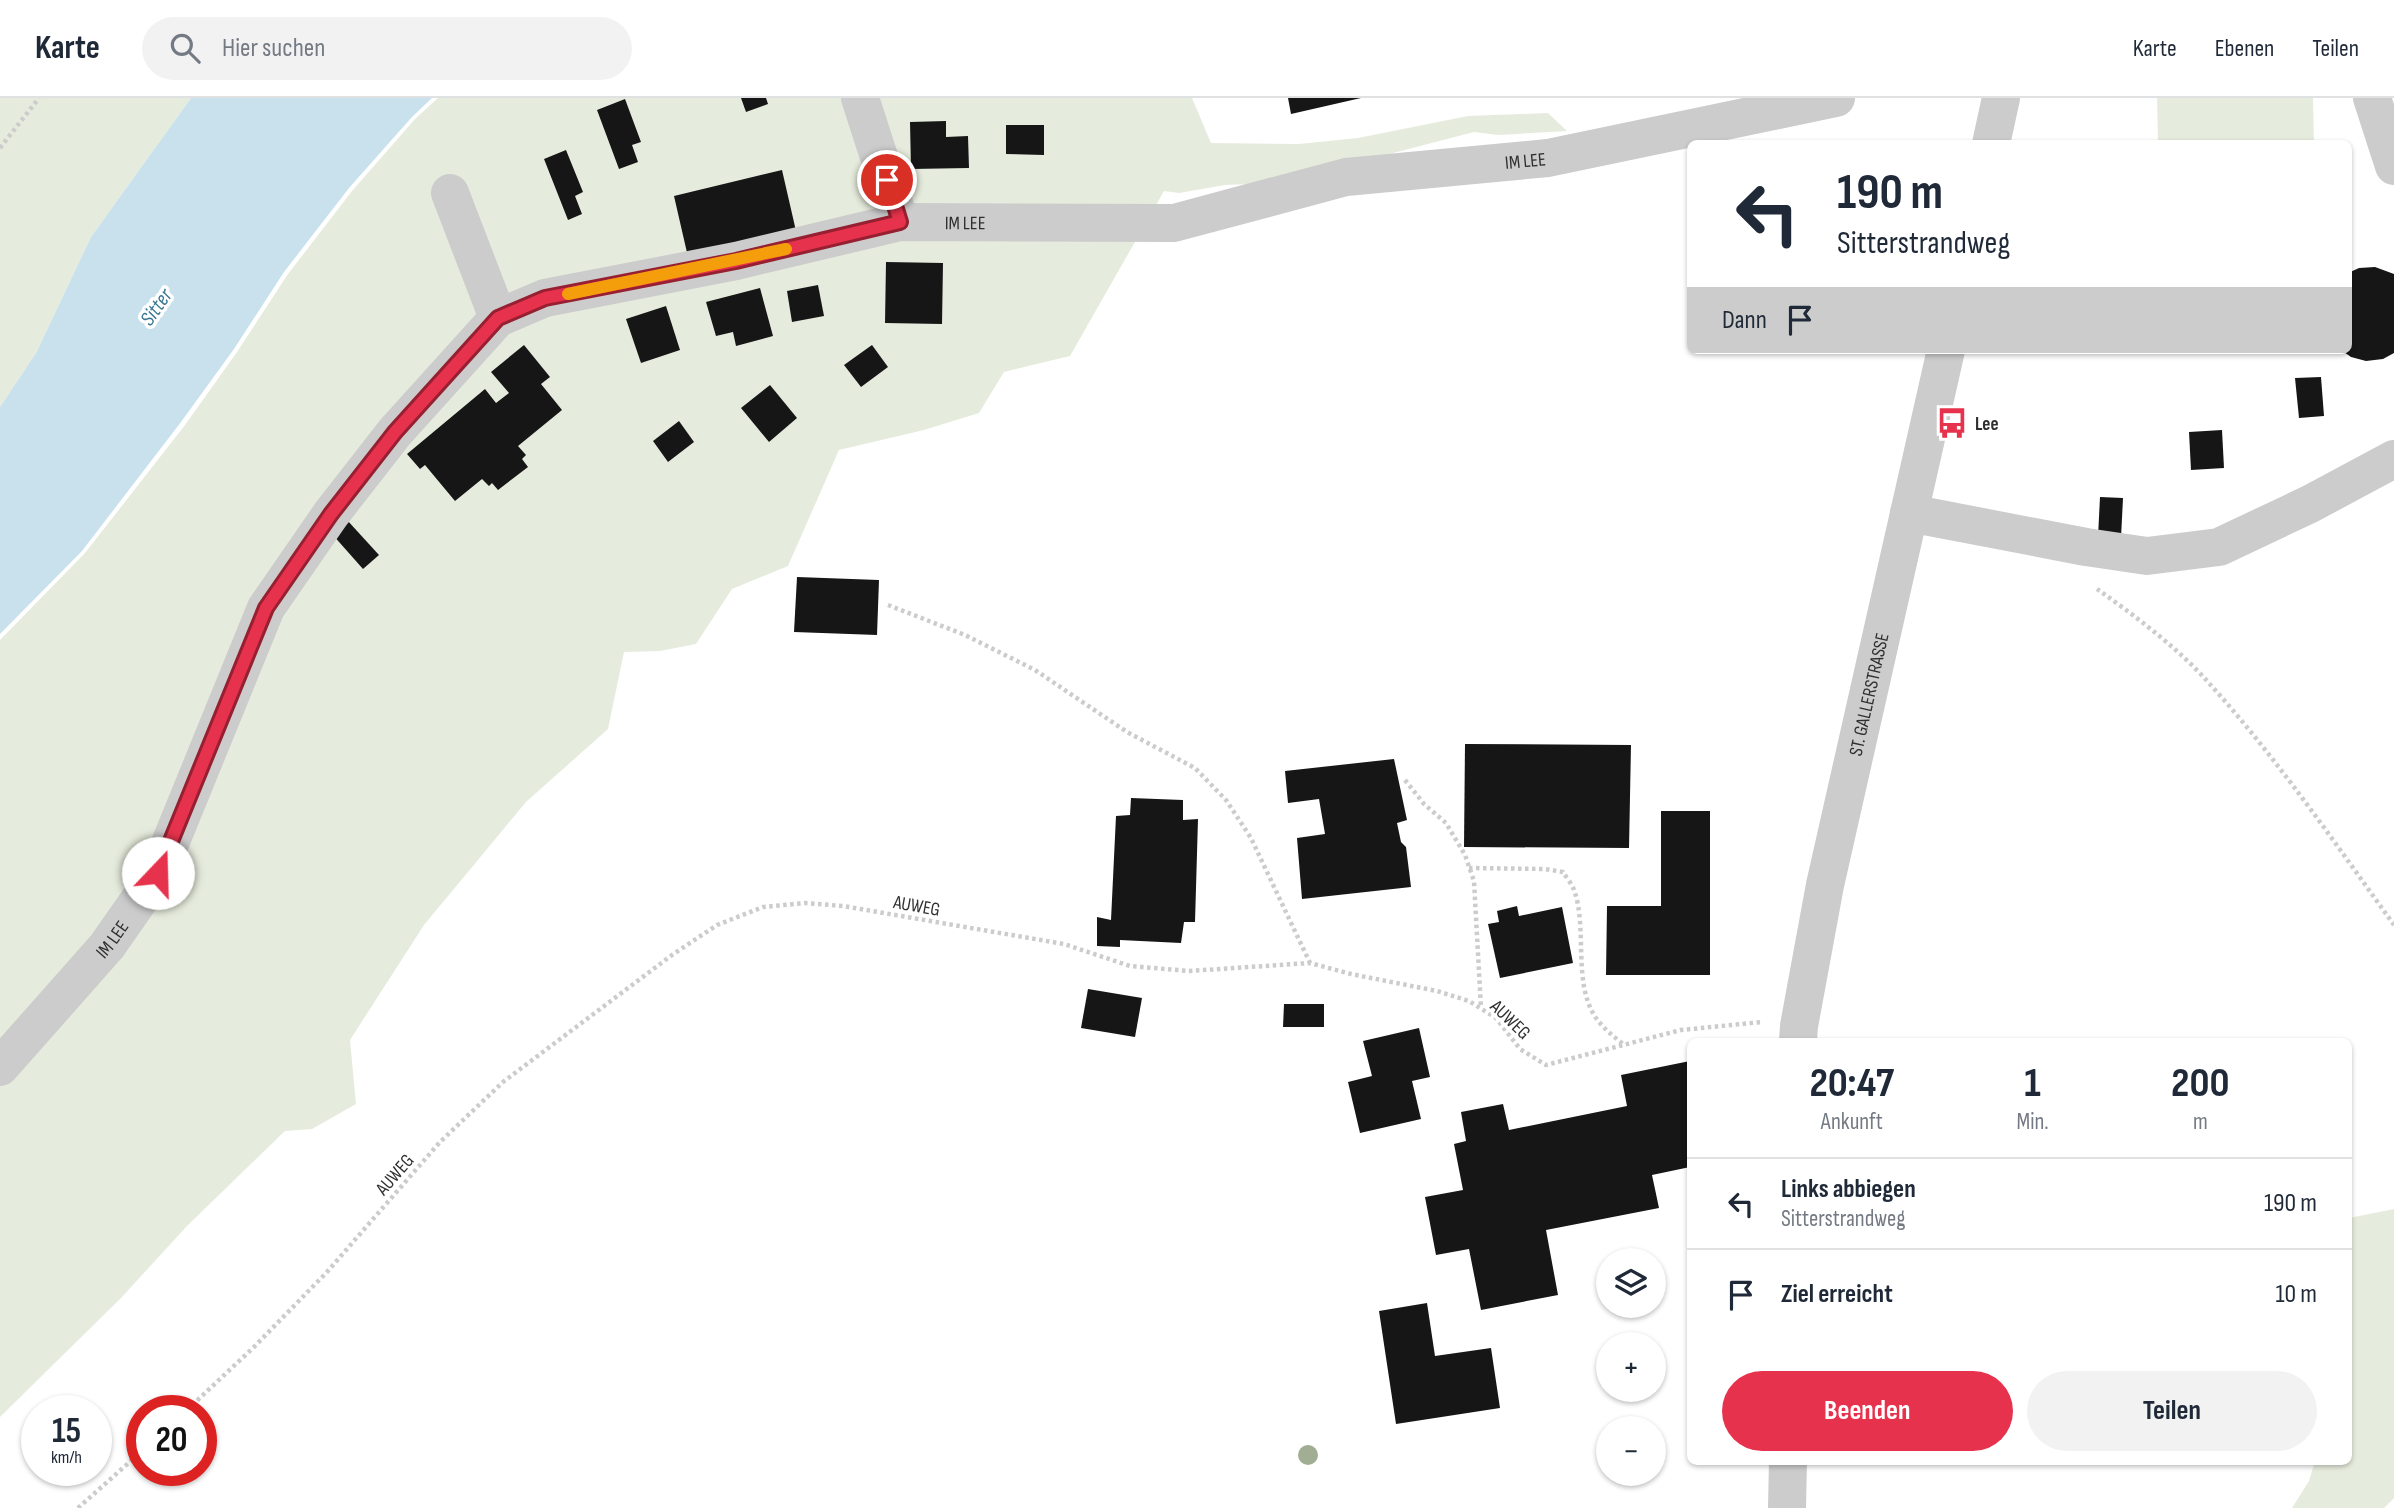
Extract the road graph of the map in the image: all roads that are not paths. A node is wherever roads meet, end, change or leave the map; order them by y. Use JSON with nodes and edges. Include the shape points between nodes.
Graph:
{"nodes":[{"id":1,"x":860,"y":98,"type":"edge"},
{"id":2,"x":1836,"y":98,"type":"edge"},
{"id":3,"x":2001,"y":98,"type":"edge"},
{"id":4,"x":2372,"y":98,"type":"edge"},
{"id":5,"x":1992,"y":140,"type":"edge"},
{"id":6,"x":2394,"y":166,"type":"edge"},
{"id":7,"x":450,"y":193,"type":"dead end"},
{"id":8,"x":900,"y":222,"type":"junction"},
{"id":9,"x":498,"y":318,"type":"junction"},
{"id":10,"x":1946,"y":354,"type":"edge"},
{"id":11,"x":2394,"y":459,"type":"edge"},
{"id":12,"x":1909,"y":513,"type":"junction"},
{"id":13,"x":1798,"y":1034,"type":"edge"},
{"id":14,"x":0,"y":1067,"type":"edge"},
{"id":15,"x":1788,"y":1465,"type":"edge"},
{"id":16,"x":1787,"y":1508,"type":"edge"}],
"edges":[{"from":1,"to":8,"type":"street"},
{"from":2,"to":8,"type":"street","name":"IM LEE","via":[[1548,159],[1346,177],[1174,223]]},
{"from":3,"to":5,"type":"street"},
{"from":4,"to":6,"type":"street"},
{"from":7,"to":9,"type":"street"},
{"from":8,"to":9,"type":"street","name":"IM LEE","via":[[736,261],[545,298]]},
{"from":9,"to":14,"type":"street","name":"IM LEE","via":[[395,432],[266,608],[158,873],[107,946]]},
{"from":10,"to":12,"type":"street","name":"ST. GALLERSTRASSE"},
{"from":11,"to":12,"type":"street","via":[[2218,547],[2147,556]]},
{"from":12,"to":13,"type":"street","name":"ST. GALLERSTRASSE","via":[[1825,885]]},
{"from":15,"to":16,"type":"street"}]}
